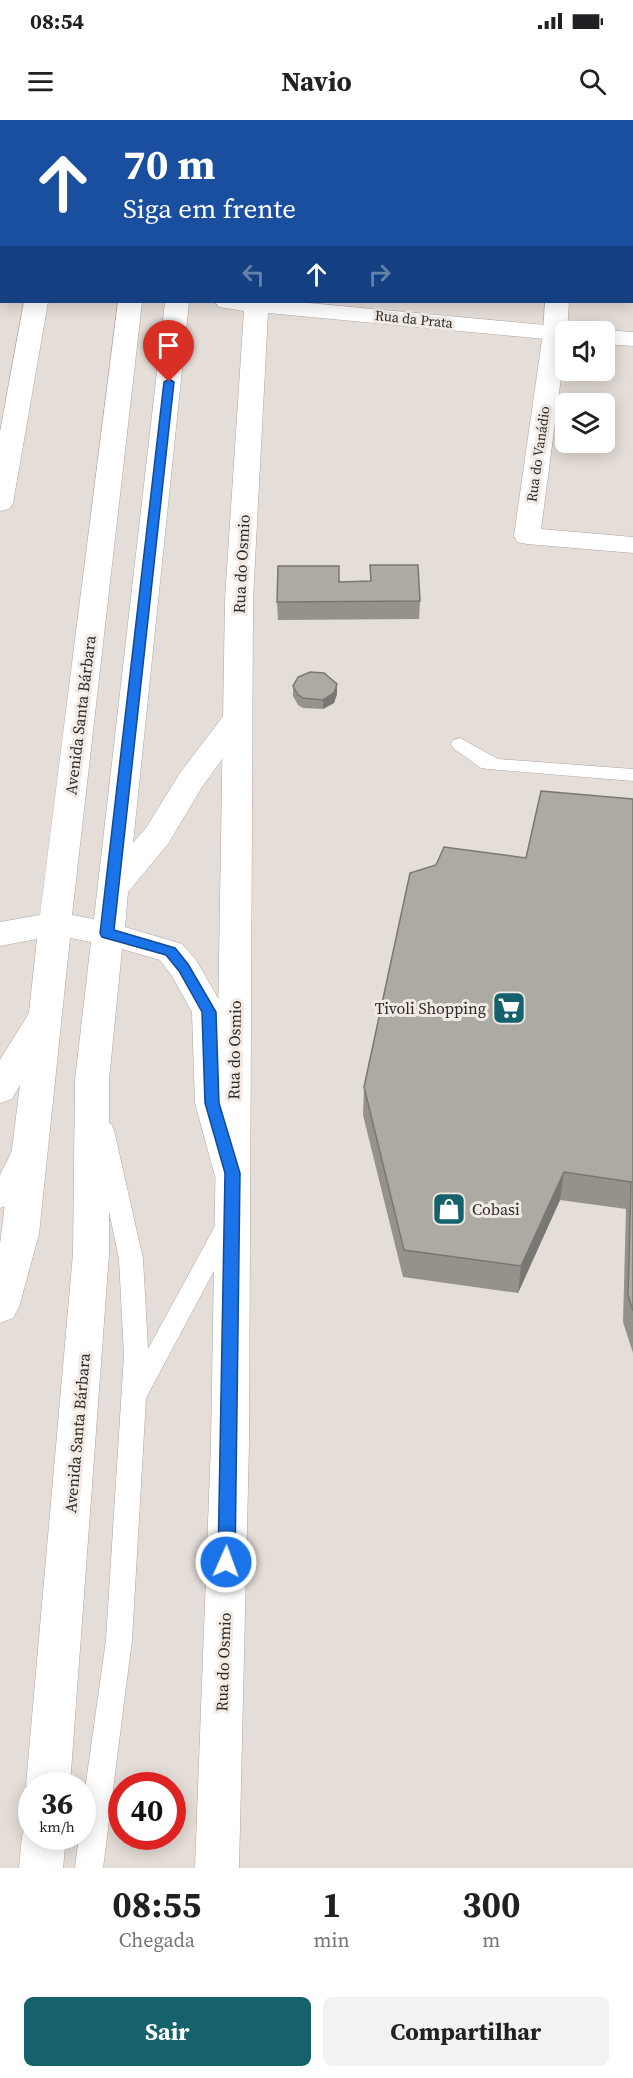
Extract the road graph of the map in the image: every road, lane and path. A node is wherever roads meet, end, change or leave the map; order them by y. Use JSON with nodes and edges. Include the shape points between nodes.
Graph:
{"nodes":[{"id":1,"x":36,"y":303,"type":"edge"},
{"id":2,"x":130,"y":303,"type":"edge"},
{"id":3,"x":177,"y":303,"type":"edge"},
{"id":4,"x":247,"y":303,"type":"edge"},
{"id":5,"x":257,"y":303,"type":"edge"},
{"id":6,"x":557,"y":303,"type":"edge"},
{"id":7,"x":559,"y":321,"type":"edge"},
{"id":8,"x":555,"y":333,"type":"edge"},
{"id":9,"x":615,"y":338,"type":"edge"},
{"id":10,"x":633,"y":339,"type":"edge"},
{"id":11,"x":555,"y":364,"type":"edge"},
{"id":12,"x":0,"y":503,"type":"edge"},
{"id":13,"x":633,"y":545,"type":"edge"},
{"id":14,"x":237,"y":718,"type":"junction"},
{"id":15,"x":460,"y":744,"type":"dead end"},
{"id":16,"x":633,"y":775,"type":"edge"},
{"id":17,"x":112,"y":890,"type":"junction"},
{"id":18,"x":55,"y":924,"type":"junction"},
{"id":19,"x":107,"y":933,"type":"junction"},
{"id":20,"x":0,"y":934,"type":"edge"},
{"id":21,"x":45,"y":1013,"type":"junction"},
{"id":22,"x":92,"y":1080,"type":"junction"},
{"id":23,"x":0,"y":1090,"type":"edge"},
{"id":24,"x":33,"y":1129,"type":"junction"},
{"id":25,"x":232,"y":1173,"type":"junction"},
{"id":26,"x":0,"y":1199,"type":"edge"},
{"id":27,"x":232,"y":1217,"type":"junction"},
{"id":28,"x":0,"y":1306,"type":"edge"},
{"id":29,"x":134,"y":1397,"type":"junction"},
{"id":30,"x":49,"y":1772,"type":"edge"},
{"id":31,"x":43,"y":1850,"type":"edge"},
{"id":32,"x":41,"y":1868,"type":"edge"},
{"id":33,"x":89,"y":1868,"type":"edge"},
{"id":34,"x":217,"y":1868,"type":"edge"}],
"edges":[{"from":1,"to":12,"type":"main road"},
{"from":2,"to":18,"type":"main road","name":"Avenida Santa Bárbara"},
{"from":3,"to":17,"type":"main road","name":"Avenida Santa Bárbara"},
{"from":4,"to":14,"type":"main road","name":"Rua do Osmio"},
{"from":5,"to":8,"type":"main road","name":"Rua da Prata"},
{"from":6,"to":7,"type":"main road","name":"Rua do Vanádio"},
{"from":9,"to":10,"type":"main road"},
{"from":11,"to":13,"type":"main road","name":"Rua do Vanádio","via":[[527,536]]},
{"from":14,"to":17,"type":"main road","via":[[191,780],[157,836]]},
{"from":14,"to":25,"type":"main road","name":"Rua do Osmio"},
{"from":15,"to":16,"type":"lane","via":[[498,765]]},
{"from":17,"to":19,"type":"main road","name":"Avenida Santa Bárbara"},
{"from":18,"to":19,"type":"main road"},
{"from":18,"to":20,"type":"main road"},
{"from":18,"to":21,"type":"main road","name":"Avenida Santa Bárbara"},
{"from":19,"to":22,"type":"main road","name":"Avenida Santa Bárbara"},
{"from":19,"to":25,"type":"main road","via":[[171,952],[209,1012],[212,1103]]},
{"from":21,"to":23,"type":"main road"},
{"from":21,"to":24,"type":"main road","name":"Avenida Santa Bárbara"},
{"from":22,"to":29,"type":"lane","name":"Avenida Santa Bárbara","via":[[131,1259]]},
{"from":22,"to":30,"type":"main road","name":"Avenida Santa Bárbara","via":[[92,1254]]},
{"from":24,"to":26,"type":"lane","name":"Avenida Santa Bárbara"},
{"from":24,"to":28,"type":"main road","name":"Avenida Santa Bárbara","via":[[21,1234]]},
{"from":25,"to":27,"type":"main road","name":"Rua do Osmio"},
{"from":27,"to":29,"type":"lane","name":"Avenida Santa Bárbara"},
{"from":27,"to":34,"type":"main road","name":"Rua do Osmio","via":[[230,1444]]},
{"from":29,"to":33,"type":"lane","name":"Avenida Santa Bárbara","via":[[119,1640]]},
{"from":31,"to":32,"type":"main road"}]}
